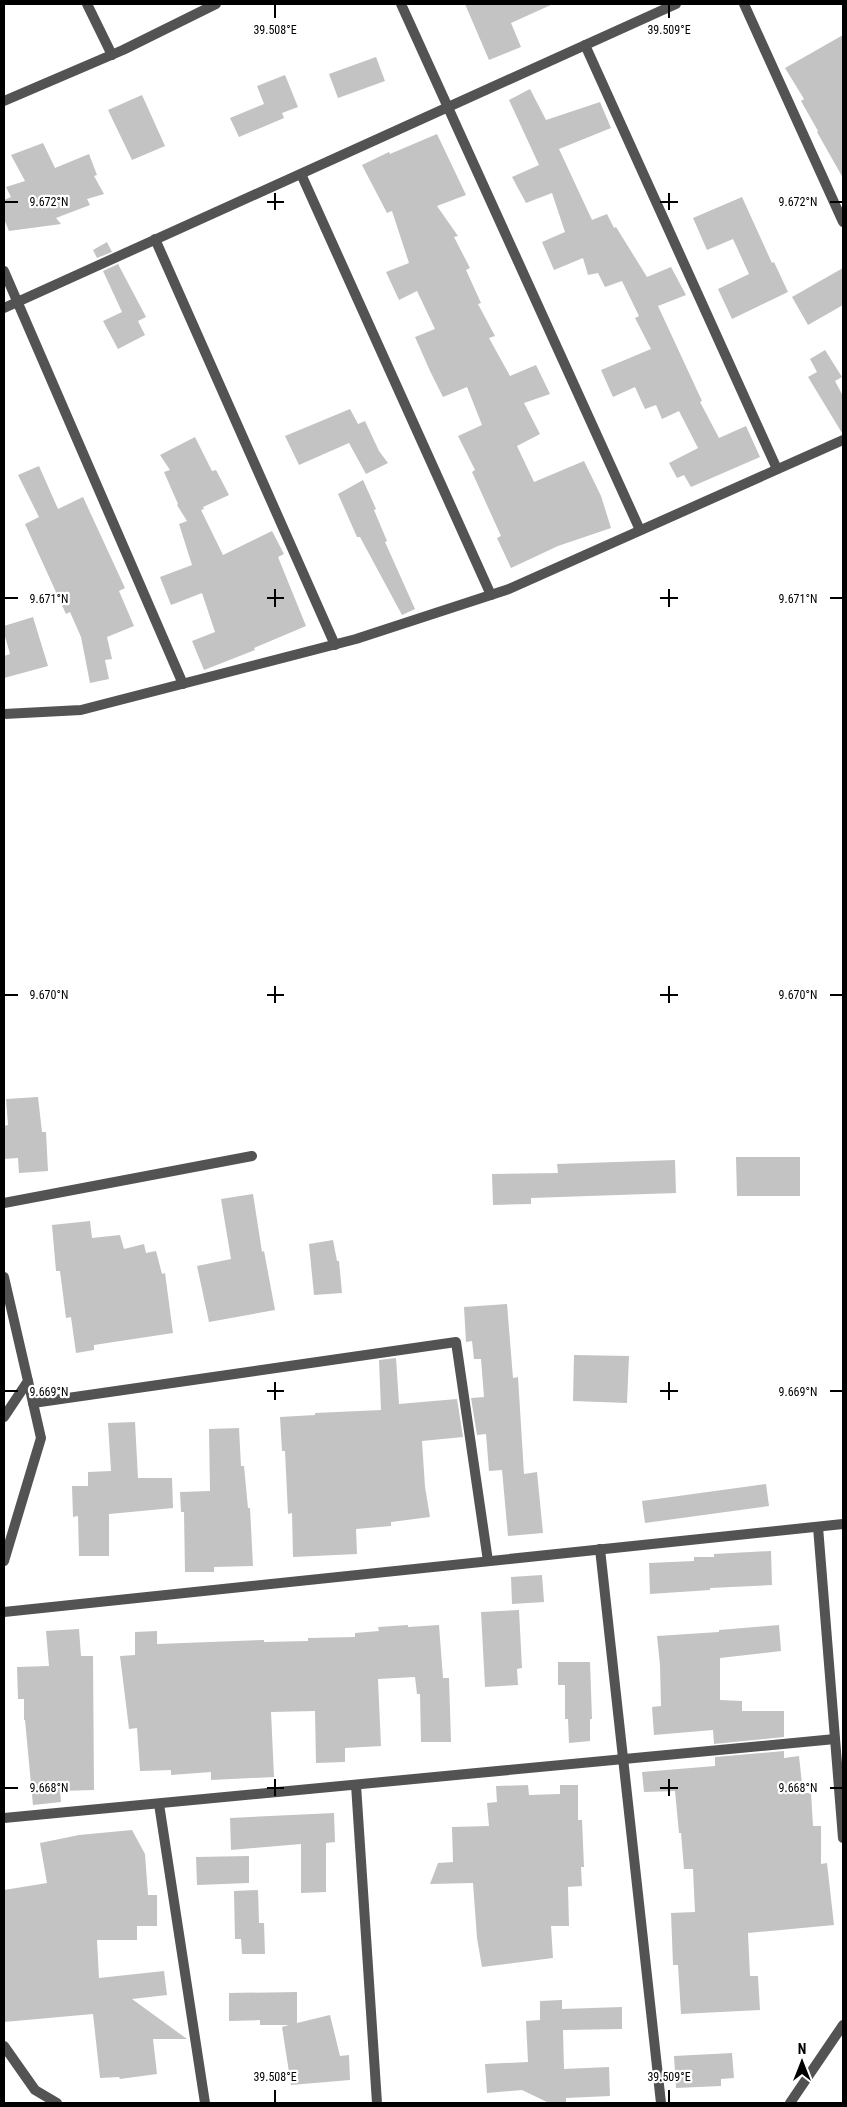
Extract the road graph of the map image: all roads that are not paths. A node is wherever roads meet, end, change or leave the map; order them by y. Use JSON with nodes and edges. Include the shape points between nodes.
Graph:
{"nodes":[{"id":1,"x":87,"y":4,"type":"edge"},
{"id":2,"x":216,"y":4,"type":"edge"},
{"id":3,"x":401,"y":4,"type":"edge"},
{"id":4,"x":676,"y":4,"type":"edge"},
{"id":5,"x":744,"y":4,"type":"edge"},
{"id":6,"x":585,"y":45,"type":"junction"},
{"id":7,"x":112,"y":55,"type":"junction"},
{"id":8,"x":4,"y":101,"type":"edge"},
{"id":9,"x":448,"y":107,"type":"junction"},
{"id":10,"x":301,"y":174,"type":"junction"},
{"id":11,"x":843,"y":222,"type":"edge"},
{"id":12,"x":155,"y":239,"type":"junction"},
{"id":13,"x":4,"y":271,"type":"edge"},
{"id":14,"x":17,"y":302,"type":"junction"},
{"id":15,"x":4,"y":308,"type":"edge"},
{"id":16,"x":843,"y":440,"type":"edge"},
{"id":17,"x":777,"y":469,"type":"junction"},
{"id":18,"x":640,"y":530,"type":"junction"},
{"id":19,"x":491,"y":595,"type":"junction"},
{"id":20,"x":335,"y":645,"type":"junction"},
{"id":21,"x":182,"y":684,"type":"junction"},
{"id":22,"x":4,"y":714,"type":"edge"},
{"id":23,"x":252,"y":1156,"type":"dead end"},
{"id":24,"x":4,"y":1203,"type":"edge"},
{"id":25,"x":4,"y":1277,"type":"edge"},
{"id":26,"x":28,"y":1381,"type":"junction"},
{"id":27,"x":33,"y":1403,"type":"junction"},
{"id":28,"x":4,"y":1417,"type":"edge"},
{"id":29,"x":843,"y":1524,"type":"edge"},
{"id":30,"x":818,"y":1527,"type":"junction"},
{"id":31,"x":600,"y":1549,"type":"junction"},
{"id":32,"x":4,"y":1561,"type":"edge"},
{"id":33,"x":488,"y":1561,"type":"junction"},
{"id":34,"x":4,"y":1612,"type":"edge"},
{"id":35,"x":835,"y":1739,"type":"junction"},
{"id":36,"x":623,"y":1759,"type":"junction"},
{"id":37,"x":356,"y":1785,"type":"junction"},
{"id":38,"x":159,"y":1804,"type":"junction"},
{"id":39,"x":4,"y":1818,"type":"edge"},
{"id":40,"x":843,"y":1838,"type":"edge"},
{"id":41,"x":843,"y":2025,"type":"edge"},
{"id":42,"x":4,"y":2046,"type":"edge"},
{"id":43,"x":57,"y":2103,"type":"edge"},
{"id":44,"x":205,"y":2103,"type":"edge"},
{"id":45,"x":377,"y":2103,"type":"edge"},
{"id":46,"x":661,"y":2103,"type":"edge"},
{"id":47,"x":790,"y":2103,"type":"edge"}],
"edges":[{"from":1,"to":7,"type":"street"},
{"from":2,"to":7,"type":"street"},
{"from":3,"to":9,"type":"street"},
{"from":4,"to":6,"type":"street"},
{"from":5,"to":11,"type":"street"},
{"from":6,"to":9,"type":"street"},
{"from":6,"to":17,"type":"street"},
{"from":7,"to":8,"type":"street"},
{"from":9,"to":10,"type":"street"},
{"from":9,"to":18,"type":"street"},
{"from":10,"to":12,"type":"street"},
{"from":10,"to":19,"type":"street"},
{"from":12,"to":14,"type":"street"},
{"from":12,"to":20,"type":"street"},
{"from":13,"to":14,"type":"street"},
{"from":14,"to":15,"type":"street"},
{"from":14,"to":21,"type":"street"},
{"from":16,"to":17,"type":"street"},
{"from":17,"to":18,"type":"street"},
{"from":18,"to":19,"type":"street"},
{"from":19,"to":20,"type":"street"},
{"from":20,"to":21,"type":"street"},
{"from":21,"to":22,"type":"street","via":[[81,710]]},
{"from":23,"to":24,"type":"street"},
{"from":25,"to":26,"type":"street"},
{"from":26,"to":27,"type":"street"},
{"from":26,"to":28,"type":"street"},
{"from":27,"to":32,"type":"street","via":[[41,1438]]},
{"from":27,"to":33,"type":"street","via":[[456,1342]]},
{"from":29,"to":30,"type":"street"},
{"from":30,"to":31,"type":"street"},
{"from":30,"to":35,"type":"street"},
{"from":31,"to":33,"type":"street"},
{"from":31,"to":36,"type":"street"},
{"from":33,"to":34,"type":"street"},
{"from":35,"to":36,"type":"street"},
{"from":35,"to":40,"type":"street"},
{"from":36,"to":37,"type":"street"},
{"from":36,"to":46,"type":"street"},
{"from":37,"to":38,"type":"street"},
{"from":37,"to":45,"type":"street"},
{"from":38,"to":39,"type":"street"},
{"from":38,"to":44,"type":"street"},
{"from":41,"to":47,"type":"street"},
{"from":42,"to":43,"type":"street","via":[[35,2090]]}]}
